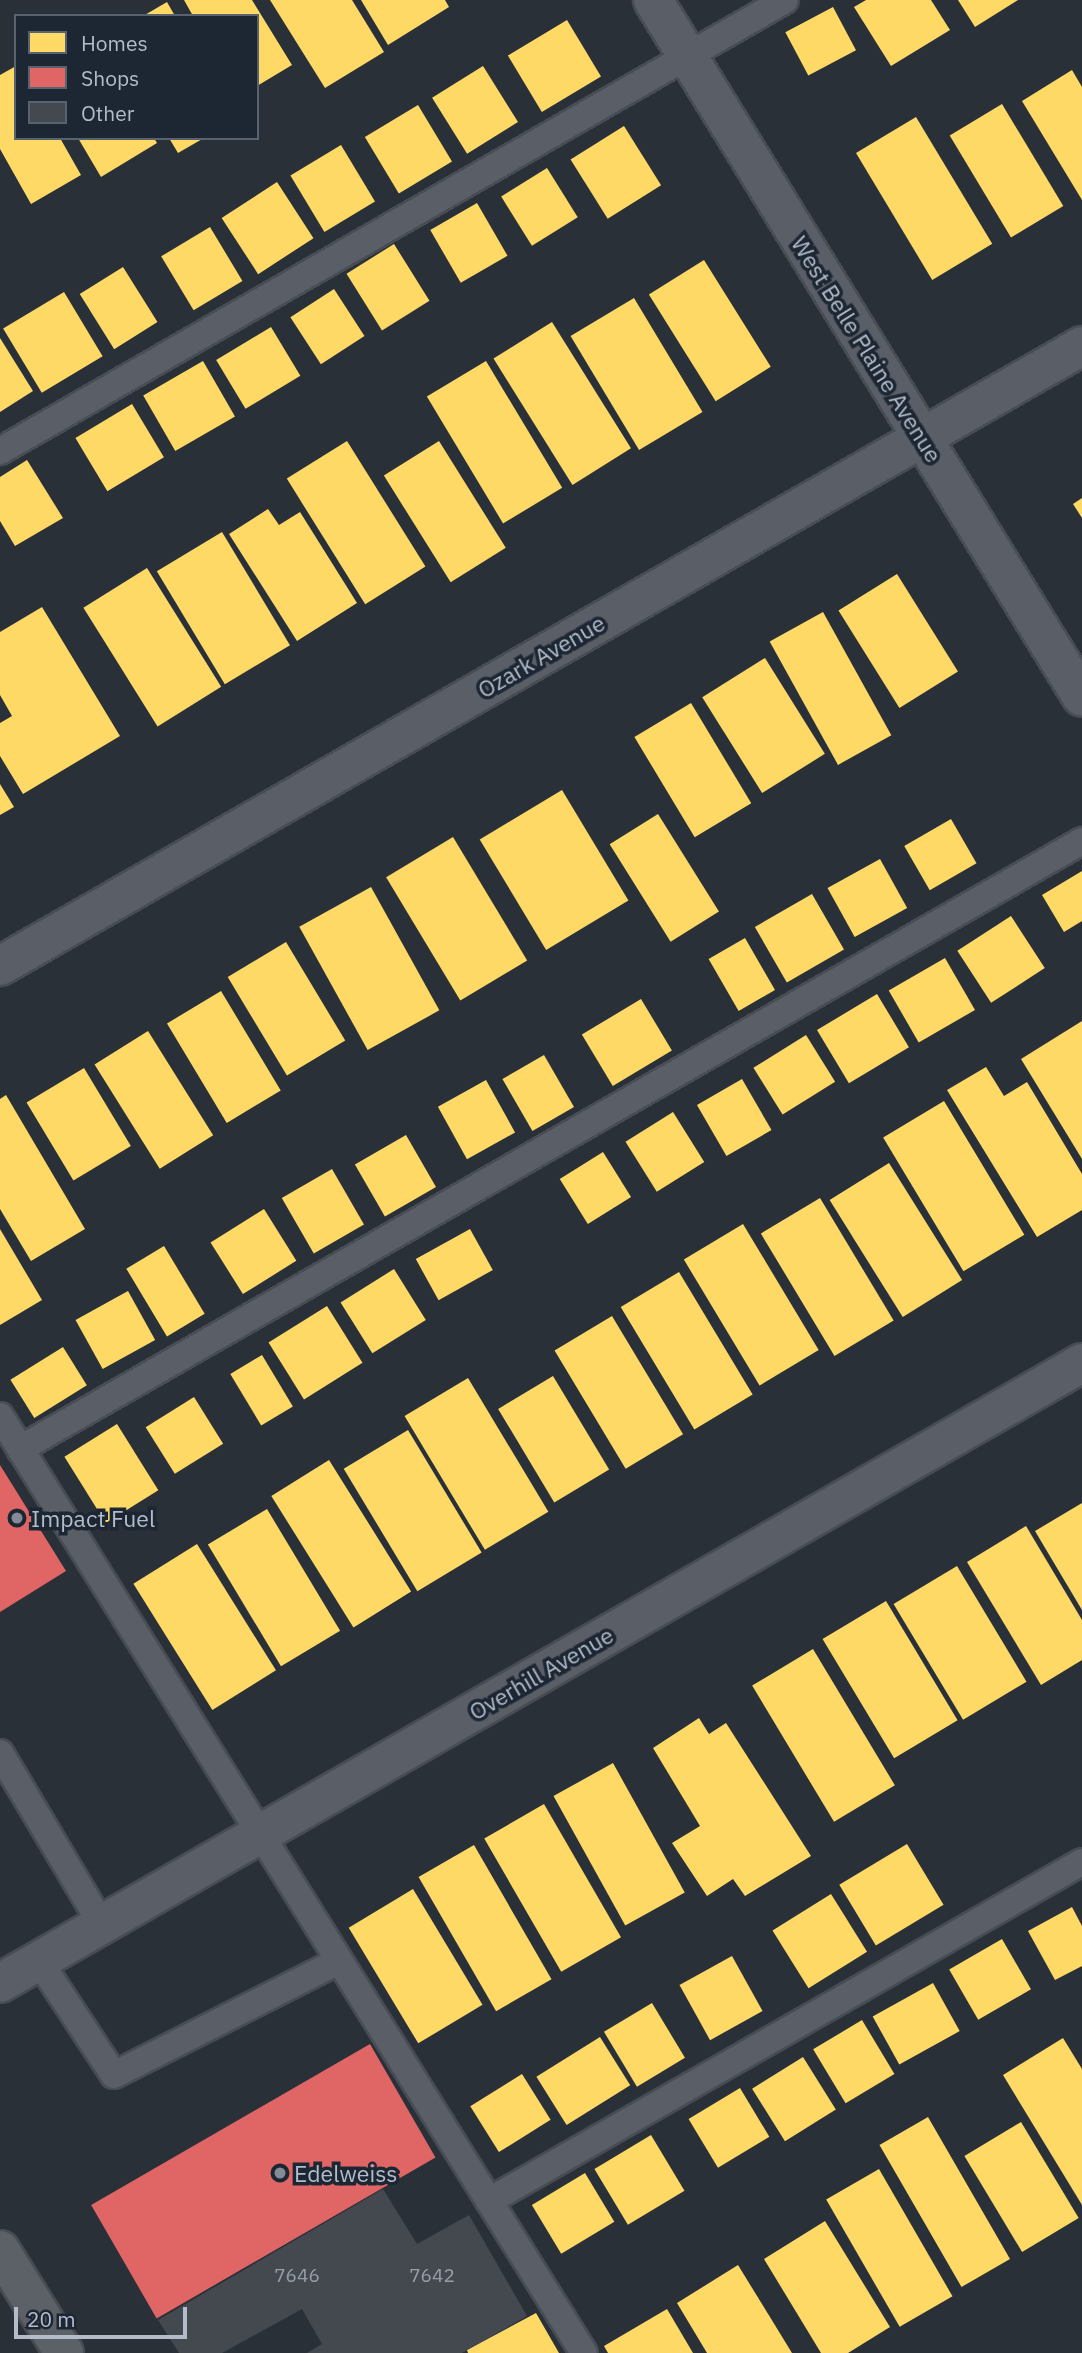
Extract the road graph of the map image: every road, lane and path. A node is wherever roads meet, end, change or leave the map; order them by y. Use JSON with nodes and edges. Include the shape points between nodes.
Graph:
{"nodes":[{"id":1,"x":653,"y":0,"type":"edge"},
{"id":2,"x":785,"y":0,"type":"edge"},
{"id":3,"x":687,"y":56,"type":"junction"},
{"id":4,"x":1082,"y":346,"type":"edge"},
{"id":5,"x":922,"y":438,"type":"junction"},
{"id":6,"x":0,"y":451,"type":"edge"},
{"id":7,"x":1082,"y":697,"type":"edge"},
{"id":8,"x":1082,"y":841,"type":"edge"},
{"id":9,"x":0,"y":966,"type":"edge"},
{"id":10,"x":1082,"y":1363,"type":"edge"},
{"id":11,"x":0,"y":1416,"type":"edge"},
{"id":12,"x":20,"y":1449,"type":"junction"},
{"id":13,"x":0,"y":1753,"type":"edge"},
{"id":14,"x":260,"y":1834,"type":"junction"},
{"id":15,"x":1082,"y":1862,"type":"edge"},
{"id":16,"x":102,"y":1924,"type":"junction"},
{"id":17,"x":39,"y":1961,"type":"junction"},
{"id":18,"x":339,"y":1961,"type":"junction"},
{"id":19,"x":0,"y":1983,"type":"edge"},
{"id":20,"x":489,"y":2201,"type":"junction"},
{"id":21,"x":0,"y":2250,"type":"edge"},
{"id":22,"x":64,"y":2353,"type":"edge"},
{"id":23,"x":584,"y":2353,"type":"edge"}],
"edges":[{"from":1,"to":3,"type":"street","name":"West Belle Plaine Avenue"},
{"from":2,"to":3,"type":"lane"},
{"from":3,"to":5,"type":"street","name":"West Belle Plaine Avenue"},
{"from":3,"to":6,"type":"lane"},
{"from":4,"to":5,"type":"street","name":"Ozark Avenue"},
{"from":5,"to":7,"type":"street","name":"West Belle Plaine Avenue"},
{"from":5,"to":9,"type":"street","name":"Ozark Avenue"},
{"from":8,"to":12,"type":"lane"},
{"from":10,"to":14,"type":"street","name":"Overhill Avenue"},
{"from":11,"to":12,"type":"lane"},
{"from":12,"to":14,"type":"lane"},
{"from":13,"to":16,"type":"lane"},
{"from":14,"to":16,"type":"street","name":"Overhill Avenue"},
{"from":14,"to":18,"type":"lane"},
{"from":15,"to":20,"type":"lane"},
{"from":16,"to":17,"type":"street","name":"Overhill Avenue"},
{"from":17,"to":18,"type":"lane","via":[[114,2075]]},
{"from":17,"to":19,"type":"street","name":"Overhill Avenue"},
{"from":18,"to":20,"type":"lane"},
{"from":20,"to":23,"type":"lane"},
{"from":21,"to":22,"type":"main road"}]}
